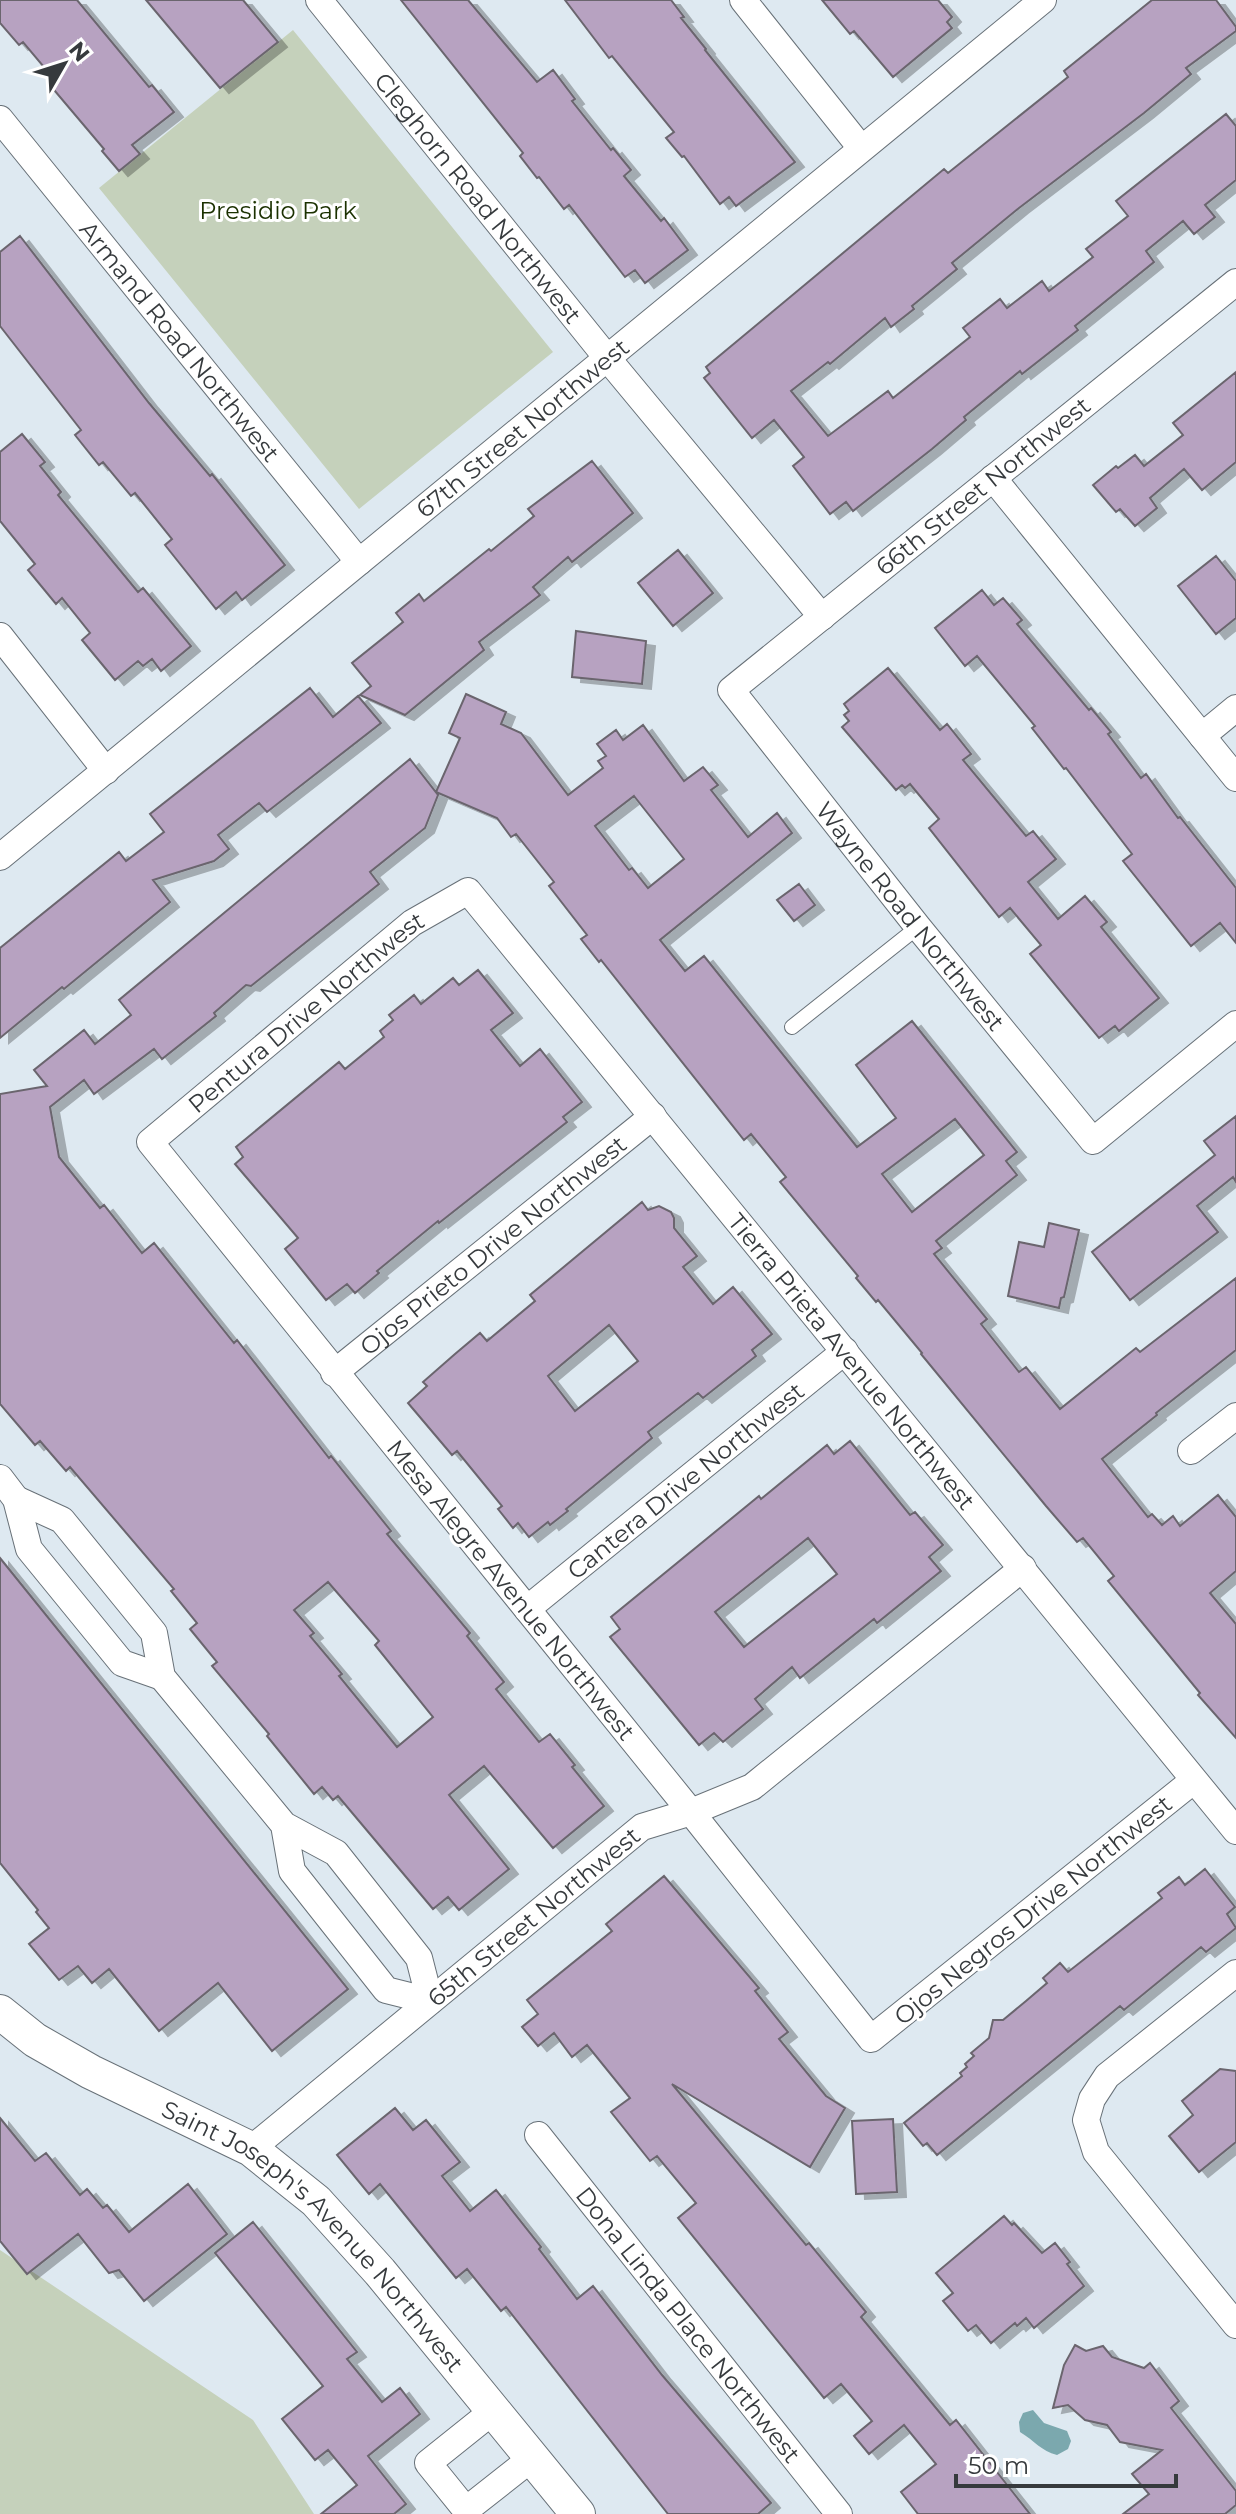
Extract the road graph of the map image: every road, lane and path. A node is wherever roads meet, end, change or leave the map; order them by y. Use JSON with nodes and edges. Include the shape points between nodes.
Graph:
{"nodes":[{"id":1,"x":319,"y":0,"type":"edge"},
{"id":2,"x":743,"y":0,"type":"edge"},
{"id":3,"x":1043,"y":0,"type":"edge"},
{"id":4,"x":0,"y":119,"type":"edge"},
{"id":5,"x":861,"y":148,"type":"junction"},
{"id":6,"x":1236,"y":282,"type":"edge"},
{"id":7,"x":608,"y":359,"type":"junction"},
{"id":8,"x":993,"y":478,"type":"junction"},
{"id":9,"x":359,"y":562,"type":"junction"},
{"id":10,"x":822,"y":617,"type":"junction"},
{"id":11,"x":0,"y":636,"type":"edge"},
{"id":12,"x":731,"y":690,"type":"joint"},
{"id":13,"x":1236,"y":708,"type":"edge"},
{"id":14,"x":1202,"y":736,"type":"junction"},
{"id":15,"x":106,"y":771,"type":"junction"},
{"id":16,"x":1236,"y":778,"type":"edge"},
{"id":17,"x":0,"y":857,"type":"edge"},
{"id":18,"x":468,"y":891,"type":"joint"},
{"id":19,"x":918,"y":927,"type":"junction"},
{"id":20,"x":1236,"y":1024,"type":"edge"},
{"id":21,"x":792,"y":1027,"type":"dead end"},
{"id":22,"x":653,"y":1116,"type":"junction"},
{"id":23,"x":150,"y":1142,"type":"joint"},
{"id":24,"x":845,"y":1351,"type":"junction"},
{"id":25,"x":334,"y":1373,"type":"junction"},
{"id":26,"x":1236,"y":1416,"type":"edge"},
{"id":27,"x":1191,"y":1451,"type":"dead end"},
{"id":28,"x":0,"y":1478,"type":"edge"},
{"id":29,"x":16,"y":1499,"type":"junction"},
{"id":30,"x":1023,"y":1568,"type":"junction"},
{"id":31,"x":527,"y":1609,"type":"junction"},
{"id":32,"x":162,"y":1677,"type":"junction"},
{"id":33,"x":1194,"y":1780,"type":"junction"},
{"id":34,"x":691,"y":1812,"type":"junction"},
{"id":35,"x":284,"y":1825,"type":"junction"},
{"id":36,"x":1236,"y":1831,"type":"edge"},
{"id":37,"x":1236,"y":1973,"type":"edge"},
{"id":38,"x":430,"y":2001,"type":"junction"},
{"id":39,"x":0,"y":2012,"type":"edge"},
{"id":40,"x":871,"y":2039,"type":"joint"},
{"id":41,"x":538,"y":2135,"type":"dead end"},
{"id":42,"x":251,"y":2149,"type":"junction"},
{"id":43,"x":1236,"y":2325,"type":"edge"},
{"id":44,"x":493,"y":2411,"type":"junction"},
{"id":45,"x":532,"y":2458,"type":"junction"},
{"id":46,"x":578,"y":2514,"type":"edge"},
{"id":47,"x":839,"y":2514,"type":"edge"}],
"edges":[{"from":1,"to":7,"type":"street","name":"Cleghorn Road Northwest"},
{"from":2,"to":5,"type":"street"},
{"from":3,"to":5,"type":"street","name":"67th Street Northwest"},
{"from":4,"to":9,"type":"street","name":"Armand Road Northwest"},
{"from":5,"to":7,"type":"street","name":"67th Street Northwest"},
{"from":6,"to":8,"type":"street","name":"66th Street Northwest"},
{"from":7,"to":9,"type":"street","name":"67th Street Northwest"},
{"from":7,"to":10,"type":"street","name":"Cleghorn Road Northwest"},
{"from":8,"to":10,"type":"street","name":"66th Street Northwest"},
{"from":8,"to":14,"type":"street"},
{"from":9,"to":15,"type":"street","name":"67th Street Northwest"},
{"from":10,"to":12,"type":"street","name":"66th Street Northwest"},
{"from":11,"to":15,"type":"street"},
{"from":12,"to":19,"type":"street","name":"Wayne Road Northwest"},
{"from":13,"to":14,"type":"street"},
{"from":14,"to":16,"type":"street"},
{"from":15,"to":17,"type":"street","name":"67th Street Northwest"},
{"from":18,"to":22,"type":"street","name":"Tierra Prieta Avenue Northwest"},
{"from":18,"to":23,"type":"street","name":"Pentura Drive Northwest","via":[[412,923]]},
{"from":19,"to":20,"type":"street","name":"Wayne Road Northwest","via":[[1093,1141]]},
{"from":19,"to":21,"type":"lane"},
{"from":22,"to":24,"type":"street","name":"Tierra Prieta Avenue Northwest"},
{"from":22,"to":25,"type":"street","name":"Ojos Prieto Drive Northwest"},
{"from":23,"to":25,"type":"street","name":"Mesa Alegre Avenue Northwest"},
{"from":24,"to":30,"type":"street","name":"Tierra Prieta Avenue Northwest"},
{"from":24,"to":31,"type":"street","name":"Cantera Drive Northwest"},
{"from":25,"to":31,"type":"street","name":"Mesa Alegre Avenue Northwest"},
{"from":26,"to":27,"type":"street"},
{"from":28,"to":29,"type":"street"},
{"from":29,"to":32,"type":"street","via":[[62,1520],[154,1633]]},
{"from":29,"to":32,"type":"street","via":[[29,1549],[122,1663]]},
{"from":30,"to":33,"type":"street","name":"Tierra Prieta Avenue Northwest"},
{"from":30,"to":34,"type":"street","name":"65th Street Northwest","via":[[752,1787]]},
{"from":31,"to":34,"type":"street","name":"Mesa Alegre Avenue Northwest"},
{"from":32,"to":35,"type":"street"},
{"from":33,"to":36,"type":"street","name":"Tierra Prieta Avenue Northwest"},
{"from":33,"to":40,"type":"street","name":"Ojos Negros Drive Northwest"},
{"from":34,"to":38,"type":"street","name":"65th Street Northwest","via":[[642,1827]]},
{"from":34,"to":40,"type":"street","name":"Mesa Alegre Avenue Northwest"},
{"from":35,"to":38,"type":"street","via":[[336,1853],[419,1958]]},
{"from":35,"to":38,"type":"street","via":[[292,1871],[386,1990]]},
{"from":37,"to":43,"type":"street","via":[[1107,2076],[1086,2120],[1096,2152]]},
{"from":38,"to":42,"type":"street","name":"65th Street Northwest"},
{"from":39,"to":42,"type":"street","name":"Saint Joseph's Avenue Northwest","via":[[35,2040],[91,2072]]},
{"from":41,"to":47,"type":"street","name":"Dona Linda Place Northwest"},
{"from":42,"to":44,"type":"street","name":"Saint Joseph's Avenue Northwest","via":[[316,2201]]},
{"from":44,"to":45,"type":"street","name":"Saint Joseph's Avenue Northwest"},
{"from":44,"to":45,"type":"street","via":[[428,2463],[466,2510]]},
{"from":45,"to":46,"type":"street","name":"Saint Joseph's Avenue Northwest"}]}
